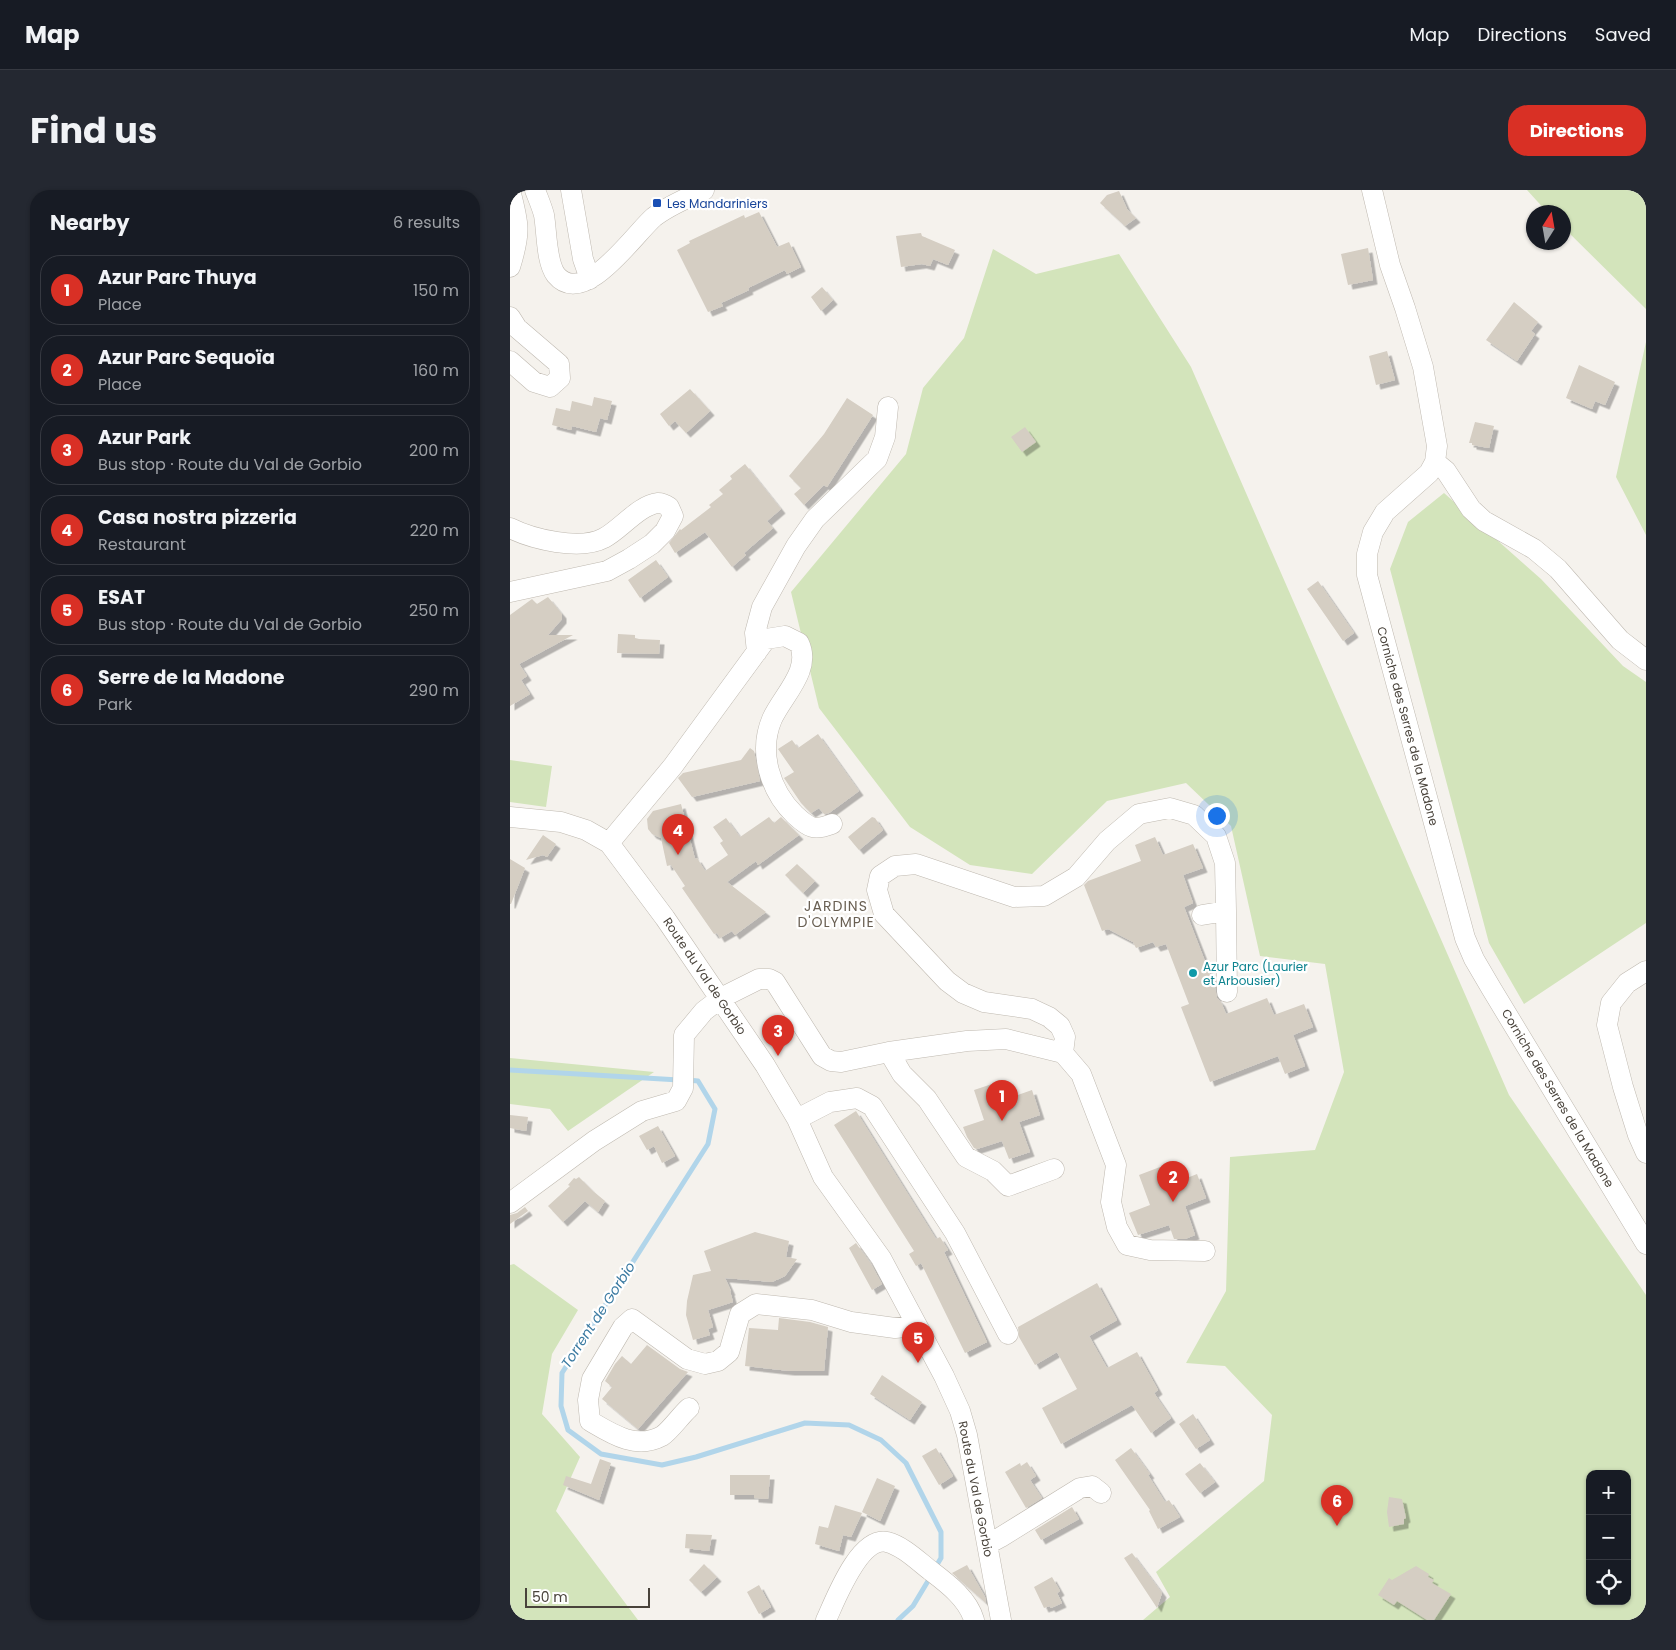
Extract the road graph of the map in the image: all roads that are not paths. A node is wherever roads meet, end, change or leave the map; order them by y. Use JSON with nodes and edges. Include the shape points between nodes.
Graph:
{"nodes":[{"id":1,"x":510,"y":190,"type":"edge"},
{"id":2,"x":535,"y":190,"type":"edge"},
{"id":3,"x":571,"y":190,"type":"edge"},
{"id":4,"x":704,"y":190,"type":"edge"},
{"id":5,"x":1372,"y":190,"type":"edge"},
{"id":6,"x":510,"y":266,"type":"edge"},
{"id":7,"x":590,"y":279,"type":"junction"},
{"id":8,"x":510,"y":317,"type":"edge"},
{"id":9,"x":510,"y":361,"type":"edge"},
{"id":10,"x":888,"y":406,"type":"dead end"},
{"id":11,"x":1435,"y":462,"type":"junction"},
{"id":12,"x":510,"y":528,"type":"edge"},
{"id":13,"x":510,"y":592,"type":"edge"},
{"id":14,"x":757,"y":652,"type":"junction"},
{"id":15,"x":1646,"y":660,"type":"edge"},
{"id":16,"x":510,"y":817,"type":"edge"},
{"id":17,"x":832,"y":824,"type":"dead end"},
{"id":18,"x":609,"y":844,"type":"junction"},
{"id":19,"x":1226,"y":911,"type":"junction"},
{"id":20,"x":1202,"y":915,"type":"dead end"},
{"id":21,"x":1646,"y":971,"type":"edge"},
{"id":22,"x":1227,"y":992,"type":"dead end"},
{"id":23,"x":721,"y":998,"type":"junction"},
{"id":24,"x":890,"y":1052,"type":"junction"},
{"id":25,"x":1063,"y":1053,"type":"junction"},
{"id":26,"x":797,"y":1119,"type":"junction"},
{"id":27,"x":1646,"y":1153,"type":"edge"},
{"id":28,"x":1054,"y":1169,"type":"dead end"},
{"id":29,"x":510,"y":1203,"type":"edge"},
{"id":30,"x":1646,"y":1244,"type":"edge"},
{"id":31,"x":1205,"y":1251,"type":"dead end"},
{"id":32,"x":917,"y":1326,"type":"junction"},
{"id":33,"x":1008,"y":1334,"type":"dead end"},
{"id":34,"x":689,"y":1408,"type":"dead end"},
{"id":35,"x":1101,"y":1493,"type":"dead end"},
{"id":36,"x":988,"y":1544,"type":"junction"},
{"id":37,"x":826,"y":1620,"type":"edge"},
{"id":38,"x":974,"y":1620,"type":"edge"},
{"id":39,"x":1001,"y":1620,"type":"edge"}],
"edges":[{"from":1,"to":6,"type":"street","via":[[518,223],[517,243]]},
{"from":2,"to":7,"type":"street","via":[[544,214],[551,263],[556,275],[565,282],[578,284]]},
{"from":3,"to":7,"type":"street","via":[[583,259]]},
{"from":4,"to":7,"type":"street","via":[[654,217]]},
{"from":5,"to":11,"type":"street","via":[[1390,266],[1423,367],[1436,446]]},
{"from":8,"to":9,"type":"street","via":[[517,328],[559,364],[560,378],[550,387],[534,382]]},
{"from":10,"to":14,"type":"street","via":[[885,437],[877,459],[815,519],[762,607],[755,633]]},
{"from":11,"to":15,"type":"street","via":[[1446,471],[1484,521],[1534,549],[1558,568],[1620,640]]},
{"from":11,"to":30,"type":"street","name":"Corniche des Serres de la Madone","via":[[1385,512],[1373,532],[1366,554],[1367,575],[1465,938],[1491,988]]},
{"from":12,"to":13,"type":"street","via":[[549,541],[579,544],[603,539],[648,506],[660,503],[669,507],[673,516],[665,531],[652,544],[608,571]]},
{"from":14,"to":17,"type":"street","via":[[766,639],[785,636],[799,643],[803,652],[796,680],[772,721],[767,739],[768,772],[787,807],[799,818],[812,828],[820,829]]},
{"from":14,"to":18,"type":"street","via":[[673,766]]},
{"from":16,"to":18,"type":"street","name":"Route du Val de Gorbio","via":[[561,822],[586,830]]},
{"from":18,"to":23,"type":"street","name":"Route du Val de Gorbio"},
{"from":19,"to":20,"type":"street"},
{"from":19,"to":22,"type":"street"},
{"from":19,"to":25,"type":"street","via":[[1225,863],[1216,836],[1194,815],[1170,808],[1140,814],[1107,841],[1076,877],[1044,896],[1014,897],[916,864],[895,866],[880,876],[877,890],[884,914],[947,980],[963,993],[984,1002],[1032,1008],[1049,1018],[1060,1026],[1065,1037]]},
{"from":21,"to":27,"type":"street","via":[[1627,983],[1611,1003],[1607,1025],[1622,1087]]},
{"from":23,"to":24,"type":"street","via":[[759,979],[769,978],[775,982],[822,1056],[831,1062]]},
{"from":23,"to":26,"type":"street","name":"Route du Val de Gorbio"},
{"from":23,"to":29,"type":"street","via":[[704,1011],[684,1035],[683,1088],[676,1101],[642,1111],[594,1140]]},
{"from":24,"to":25,"type":"street","via":[[967,1040],[1006,1039]]},
{"from":24,"to":28,"type":"street","via":[[902,1074],[927,1099],[966,1157],[993,1171],[1008,1186]]},
{"from":25,"to":31,"type":"street","via":[[1081,1074],[1116,1165],[1111,1202],[1117,1227],[1127,1245],[1150,1250]]},
{"from":26,"to":32,"type":"street","name":"Route du Val de Gorbio","via":[[823,1177],[881,1258]]},
{"from":26,"to":33,"type":"street","via":[[830,1102],[856,1098],[872,1106],[954,1233]]},
{"from":32,"to":34,"type":"street","via":[[895,1328],[851,1322],[812,1310],[756,1304],[740,1314],[729,1352],[718,1361],[705,1364],[687,1359],[632,1319],[622,1327],[592,1379],[588,1400],[590,1421],[615,1436],[640,1442],[662,1435]]},
{"from":32,"to":36,"type":"street","name":"Route du Val de Gorbio","via":[[960,1411]]},
{"from":35,"to":36,"type":"street","via":[[1092,1486],[1080,1488]]},
{"from":36,"to":39,"type":"street","name":"Route du Val de Gorbio"},
{"from":37,"to":38,"type":"street","via":[[857,1558],[874,1544],[884,1541],[896,1545],[943,1581],[963,1599]]}]}
